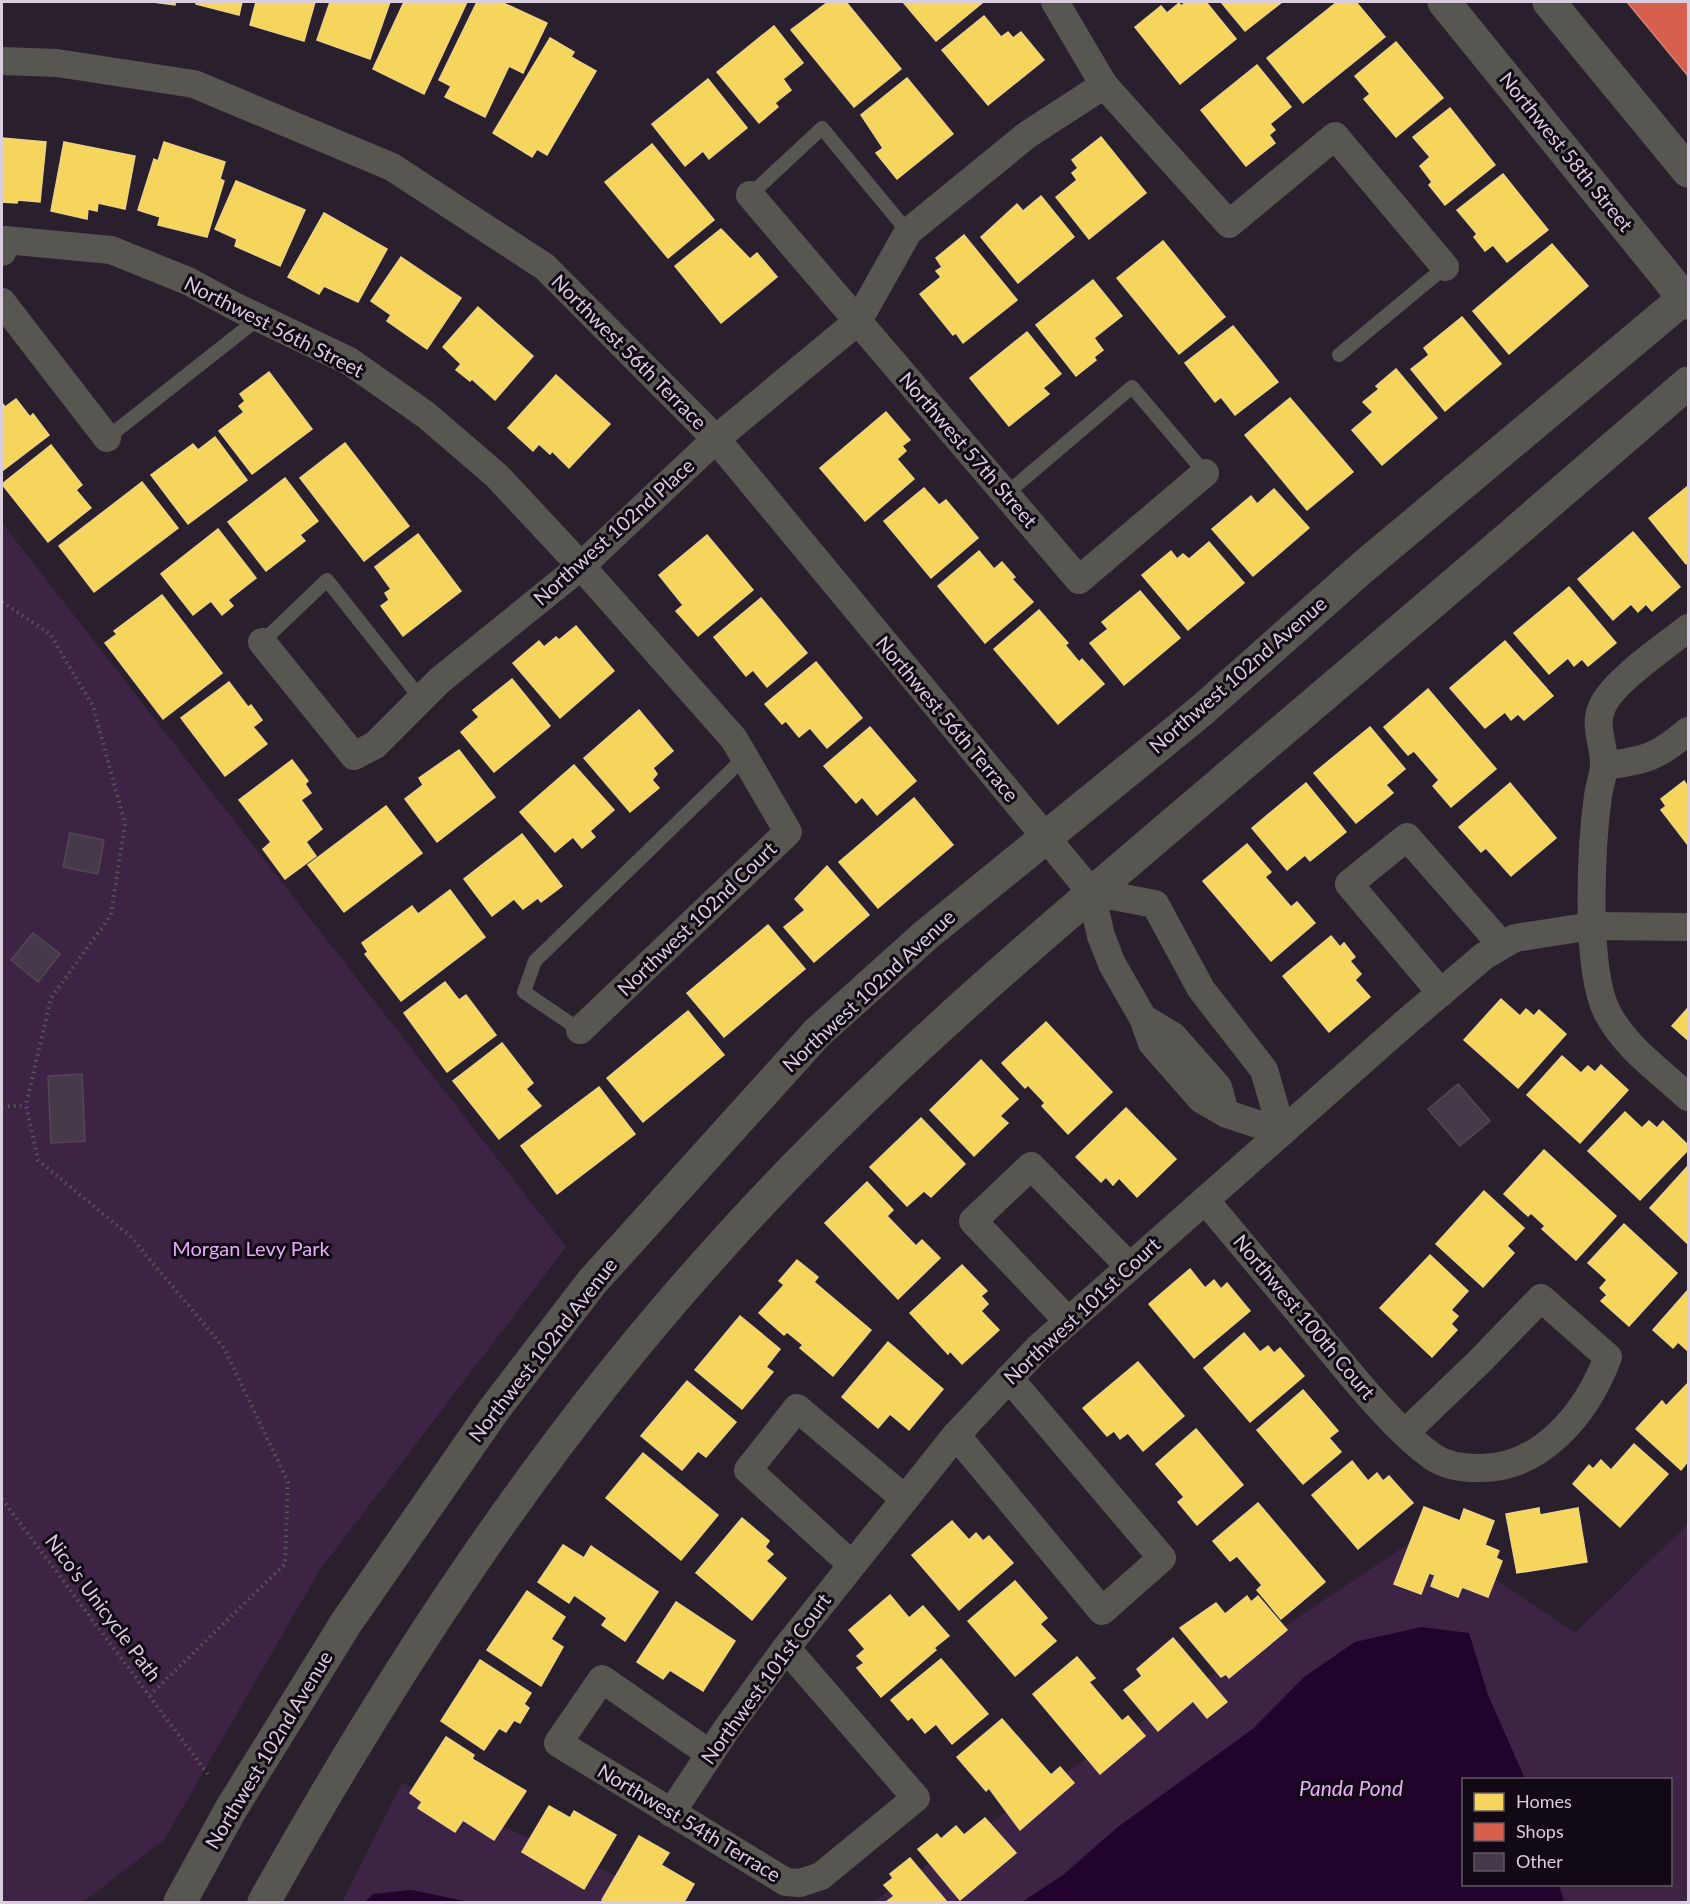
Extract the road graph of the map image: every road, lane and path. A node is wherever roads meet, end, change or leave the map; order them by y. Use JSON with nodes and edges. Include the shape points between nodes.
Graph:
{"nodes":[{"id":1,"x":1055,"y":2,"type":"edge"},
{"id":2,"x":1444,"y":2,"type":"edge"},
{"id":3,"x":1550,"y":2,"type":"edge"},
{"id":4,"x":2,"y":61,"type":"edge"},
{"id":5,"x":1104,"y":85,"type":"junction"},
{"id":6,"x":1689,"y":171,"type":"edge"},
{"id":7,"x":750,"y":195,"type":"joint"},
{"id":8,"x":908,"y":232,"type":"junction"},
{"id":9,"x":2,"y":252,"type":"edge"},
{"id":10,"x":1445,"y":267,"type":"joint"},
{"id":11,"x":1687,"y":298,"type":"edge"},
{"id":12,"x":2,"y":302,"type":"edge"},
{"id":13,"x":259,"y":318,"type":"junction"},
{"id":14,"x":858,"y":321,"type":"junction"},
{"id":15,"x":1338,"y":355,"type":"dead end"},
{"id":16,"x":1689,"y":383,"type":"edge"},
{"id":17,"x":107,"y":438,"type":"joint"},
{"id":18,"x":716,"y":439,"type":"junction"},
{"id":19,"x":1205,"y":473,"type":"joint"},
{"id":20,"x":1006,"y":494,"type":"junction"},
{"id":21,"x":581,"y":567,"type":"junction"},
{"id":22,"x":2,"y":602,"type":"edge"},
{"id":23,"x":1689,"y":628,"type":"edge"},
{"id":24,"x":262,"y":642,"type":"joint"},
{"id":25,"x":421,"y":699,"type":"junction"},
{"id":26,"x":1689,"y":731,"type":"edge"},
{"id":27,"x":740,"y":748,"type":"junction"},
{"id":28,"x":1604,"y":766,"type":"junction"},
{"id":29,"x":1044,"y":837,"type":"junction"},
{"id":30,"x":1091,"y":892,"type":"junction"},
{"id":31,"x":1592,"y":926,"type":"junction"},
{"id":32,"x":1689,"y":927,"type":"edge"},
{"id":33,"x":1501,"y":944,"type":"junction"},
{"id":34,"x":1441,"y":993,"type":"junction"},
{"id":35,"x":580,"y":1030,"type":"joint"},
{"id":36,"x":1689,"y":1097,"type":"edge"},
{"id":37,"x":26,"y":1105,"type":"junction"},
{"id":38,"x":2,"y":1107,"type":"edge"},
{"id":39,"x":1282,"y":1132,"type":"junction"},
{"id":40,"x":1205,"y":1200,"type":"junction"},
{"id":41,"x":1129,"y":1266,"type":"junction"},
{"id":42,"x":1068,"y":1321,"type":"junction"},
{"id":43,"x":1009,"y":1378,"type":"junction"},
{"id":44,"x":1406,"y":1432,"type":"junction"},
{"id":45,"x":956,"y":1435,"type":"junction"},
{"id":46,"x":2,"y":1499,"type":"edge"},
{"id":47,"x":904,"y":1499,"type":"junction"},
{"id":48,"x":851,"y":1564,"type":"junction"},
{"id":49,"x":786,"y":1648,"type":"junction"},
{"id":50,"x":150,"y":1695,"type":"junction"},
{"id":51,"x":710,"y":1754,"type":"junction"},
{"id":52,"x":210,"y":1778,"type":"dead end"},
{"id":53,"x":671,"y":1813,"type":"junction"},
{"id":54,"x":180,"y":1902,"type":"edge"},
{"id":55,"x":264,"y":1902,"type":"edge"}],
"edges":[{"from":1,"to":5,"type":"street"},
{"from":2,"to":11,"type":"street","name":"Northwest 58th Street"},
{"from":3,"to":6,"type":"street"},
{"from":4,"to":18,"type":"street","name":"Northwest 56th Terrace","via":[[57,63],[194,84],[392,167],[544,267]]},
{"from":5,"to":8,"type":"street","name":"Northwest 102nd Place","via":[[1027,135]]},
{"from":5,"to":10,"type":"street","via":[[1229,224],[1335,136]]},
{"from":7,"to":8,"type":"lane","via":[[822,128]]},
{"from":7,"to":14,"type":"street","name":"Northwest 57th Street"},
{"from":8,"to":14,"type":"street","name":"Northwest 102nd Place"},
{"from":9,"to":13,"type":"street","name":"Northwest 56th Street","via":[[5,240],[111,250],[188,281]]},
{"from":10,"to":15,"type":"lane"},
{"from":11,"to":29,"type":"street","name":"Northwest 102nd Avenue","via":[[1363,567],[1201,711]]},
{"from":12,"to":17,"type":"street"},
{"from":13,"to":17,"type":"lane"},
{"from":13,"to":21,"type":"street","name":"Northwest 56th Street","via":[[349,361],[426,415],[497,476]]},
{"from":14,"to":18,"type":"street","name":"Northwest 102nd Place"},
{"from":14,"to":20,"type":"street","name":"Northwest 57th Street"},
{"from":16,"to":30,"type":"street"},
{"from":18,"to":21,"type":"street","name":"Northwest 102nd Place"},
{"from":18,"to":29,"type":"street","name":"Northwest 56th Terrace"},
{"from":19,"to":20,"type":"street","name":"Northwest 57th Street","via":[[1079,580]]},
{"from":19,"to":20,"type":"lane","via":[[1132,387]]},
{"from":21,"to":25,"type":"street","name":"Northwest 102nd Place"},
{"from":21,"to":27,"type":"street","name":"Northwest 56th Street"},
{"from":22,"to":37,"type":"path","name":"Nico's Unicycle Path","via":[[50,634],[93,706],[125,824],[111,915],[51,998]]},
{"from":23,"to":28,"type":"street","via":[[1612,690],[1601,708],[1598,724]]},
{"from":24,"to":25,"type":"street","name":"Northwest 102nd Place","via":[[354,756],[375,746]]},
{"from":24,"to":25,"type":"lane","via":[[327,580]]},
{"from":26,"to":28,"type":"street","via":[[1645,760]]},
{"from":27,"to":35,"type":"street","name":"Northwest 102nd Court","via":[[788,832]]},
{"from":27,"to":35,"type":"lane","via":[[535,961],[524,992]]},
{"from":28,"to":31,"type":"street","via":[[1595,825]]},
{"from":29,"to":30,"type":"street","name":"Northwest 56th Terrace"},
{"from":29,"to":54,"type":"street","name":"Northwest 102nd Avenue","via":[[817,1033],[592,1282],[494,1411],[346,1623],[231,1809]]},
{"from":30,"to":39,"type":"street","name":"Northwest 56th Terrace","via":[[1112,964],[1143,1018],[1173,1036],[1218,1087],[1227,1114]]},
{"from":30,"to":39,"type":"street","via":[[1155,904],[1201,989],[1264,1070]]},
{"from":30,"to":55,"type":"street","via":[[851,1109],[714,1253],[625,1358],[467,1570],[393,1683]]},
{"from":31,"to":32,"type":"street","name":"Northwest 101st Court"},
{"from":31,"to":33,"type":"street","name":"Northwest 101st Court","via":[[1532,933]]},
{"from":31,"to":36,"type":"street","via":[[1600,995],[1608,1013],[1638,1052]]},
{"from":33,"to":34,"type":"street","name":"Northwest 101st Court"},
{"from":33,"to":34,"type":"street","via":[[1407,837],[1349,884]]},
{"from":34,"to":39,"type":"street","name":"Northwest 101st Court"},
{"from":37,"to":38,"type":"path"},
{"from":37,"to":50,"type":"path","name":"Nico's Unicycle Path","via":[[38,1160],[130,1237],[224,1348],[288,1482],[285,1563]]},
{"from":39,"to":40,"type":"street","name":"Northwest 101st Court"},
{"from":40,"to":41,"type":"street","name":"Northwest 101st Court"},
{"from":40,"to":44,"type":"street","name":"Northwest 100th Court","via":[[1358,1383]]},
{"from":41,"to":42,"type":"street","name":"Northwest 101st Court"},
{"from":41,"to":42,"type":"street","via":[[1032,1166],[973,1221]]},
{"from":42,"to":43,"type":"street","name":"Northwest 101st Court"},
{"from":43,"to":45,"type":"street","name":"Northwest 101st Court"},
{"from":43,"to":45,"type":"street","via":[[1162,1558],[1102,1611]]},
{"from":44,"to":44,"type":"street","name":"Northwest 100th Court","via":[[1434,1458],[1461,1468],[1491,1468],[1515,1462],[1537,1451],[1575,1417],[1596,1388],[1608,1357],[1541,1298]]},
{"from":45,"to":47,"type":"street","name":"Northwest 101st Court"},
{"from":46,"to":50,"type":"path","name":"Nico's Unicycle Path"},
{"from":47,"to":48,"type":"street","name":"Northwest 101st Court"},
{"from":47,"to":48,"type":"street","via":[[796,1408],[748,1470]]},
{"from":48,"to":49,"type":"street","name":"Northwest 101st Court"},
{"from":49,"to":51,"type":"street","name":"Northwest 101st Court"},
{"from":49,"to":53,"type":"street","name":"Northwest 54th Terrace","via":[[916,1798],[834,1867],[801,1883],[786,1882],[770,1874]]},
{"from":50,"to":52,"type":"path"},
{"from":51,"to":53,"type":"street","name":"Northwest 101st Court"},
{"from":51,"to":53,"type":"street","name":"Northwest 54th Terrace","via":[[602,1679],[558,1743]]}]}
